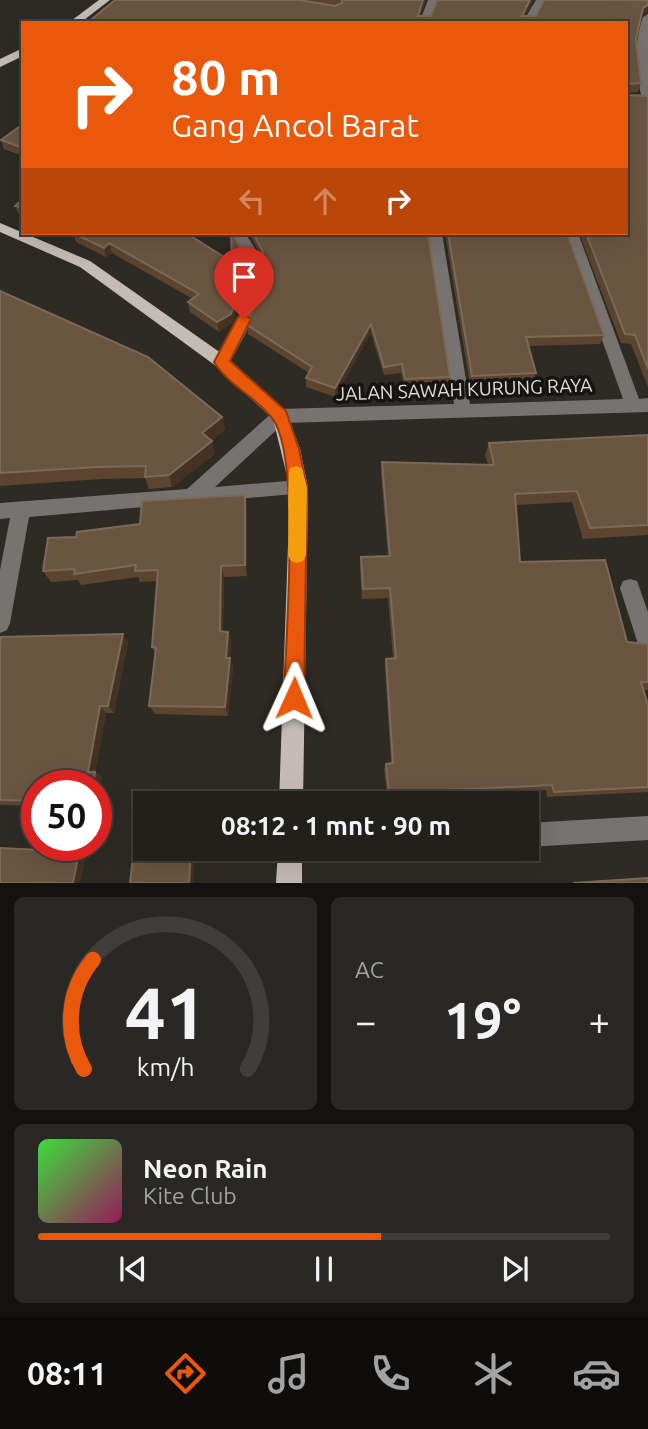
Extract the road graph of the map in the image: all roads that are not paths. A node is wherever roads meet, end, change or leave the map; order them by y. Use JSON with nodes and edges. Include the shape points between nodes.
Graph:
{"nodes":[{"id":1,"x":106,"y":0,"type":"edge"},
{"id":2,"x":433,"y":0,"type":"edge"},
{"id":3,"x":541,"y":0,"type":"edge"},
{"id":4,"x":648,"y":17,"type":"edge"},
{"id":5,"x":76,"y":21,"type":"edge"},
{"id":6,"x":425,"y":21,"type":"edge"},
{"id":7,"x":528,"y":21,"type":"edge"},
{"id":8,"x":21,"y":52,"type":"edge"},
{"id":9,"x":0,"y":64,"type":"edge"},
{"id":10,"x":645,"y":100,"type":"edge"},
{"id":11,"x":0,"y":227,"type":"edge"},
{"id":12,"x":240,"y":235,"type":"edge"},
{"id":13,"x":435,"y":235,"type":"edge"},
{"id":14,"x":572,"y":235,"type":"edge"},
{"id":15,"x":222,"y":362,"type":"junction"},
{"id":16,"x":641,"y":405,"type":"edge"},
{"id":17,"x":463,"y":410,"type":"junction"},
{"id":18,"x":280,"y":416,"type":"junction"},
{"id":19,"x":299,"y":488,"type":"junction"},
{"id":20,"x":193,"y":495,"type":"junction"},
{"id":21,"x":20,"y":510,"type":"junction"},
{"id":22,"x":0,"y":511,"type":"edge"},
{"id":23,"x":630,"y":588,"type":"dead end"},
{"id":24,"x":0,"y":623,"type":"edge"},
{"id":25,"x":648,"y":644,"type":"edge"},
{"id":26,"x":291,"y":791,"type":"edge"},
{"id":27,"x":648,"y":828,"type":"edge"},
{"id":28,"x":539,"y":834,"type":"edge"},
{"id":29,"x":290,"y":861,"type":"edge"},
{"id":30,"x":289,"y":883,"type":"edge"}],
"edges":[{"from":1,"to":5,"type":"main road"},
{"from":2,"to":6,"type":"street"},
{"from":3,"to":7,"type":"street"},
{"from":4,"to":10,"type":"street","via":[[641,54]]},
{"from":8,"to":9,"type":"main road"},
{"from":11,"to":15,"type":"main road","via":[[85,264]]},
{"from":12,"to":15,"type":"street","via":[[254,261],[254,288]]},
{"from":13,"to":17,"type":"street"},
{"from":14,"to":16,"type":"street"},
{"from":15,"to":18,"type":"main road"},
{"from":16,"to":17,"type":"street","name":"JALAN SAWAH KURUNG RAYA"},
{"from":17,"to":18,"type":"street","name":"JALAN SAWAH KURUNG RAYA"},
{"from":18,"to":19,"type":"main road"},
{"from":18,"to":20,"type":"street"},
{"from":19,"to":20,"type":"street"},
{"from":19,"to":26,"type":"main road"},
{"from":20,"to":21,"type":"street"},
{"from":21,"to":22,"type":"street"},
{"from":21,"to":24,"type":"street"},
{"from":23,"to":25,"type":"street"},
{"from":27,"to":28,"type":"street"},
{"from":29,"to":30,"type":"main road"}]}
